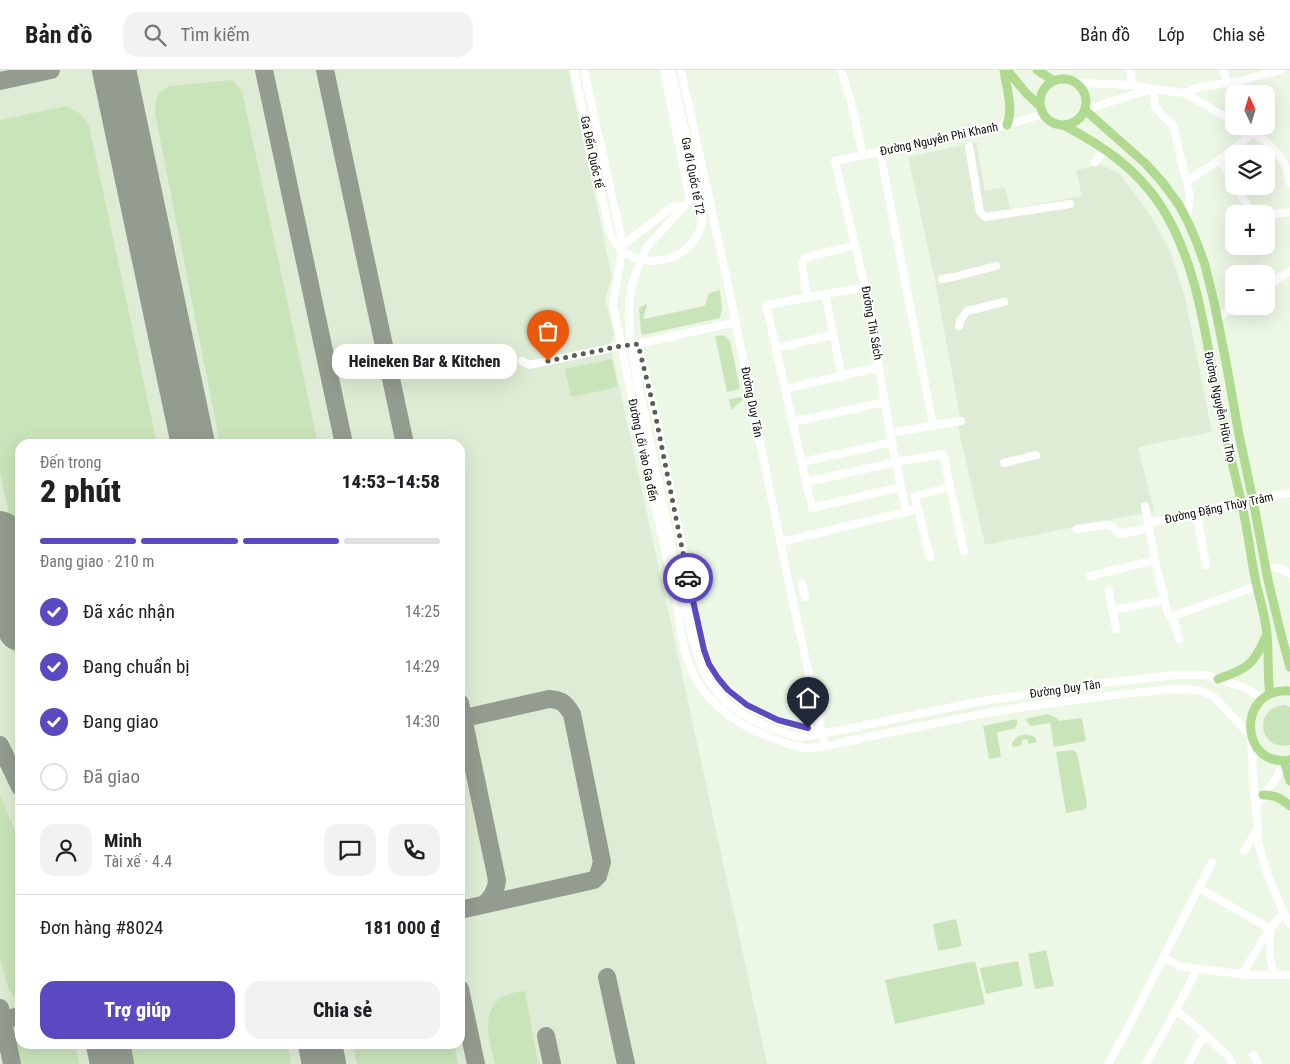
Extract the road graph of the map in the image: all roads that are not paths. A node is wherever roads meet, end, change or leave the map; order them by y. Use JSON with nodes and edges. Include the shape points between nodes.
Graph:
{"nodes":[{"id":1,"x":574,"y":70,"type":"edge"},
{"id":2,"x":578,"y":70,"type":"edge"},
{"id":3,"x":584,"y":70,"type":"edge"},
{"id":4,"x":664,"y":70,"type":"edge"},
{"id":5,"x":671,"y":70,"type":"edge"},
{"id":6,"x":681,"y":70,"type":"edge"},
{"id":7,"x":841,"y":70,"type":"edge"},
{"id":8,"x":1006,"y":70,"type":"edge"},
{"id":9,"x":1037,"y":70,"type":"edge"},
{"id":10,"x":1130,"y":70,"type":"edge"},
{"id":11,"x":1222,"y":70,"type":"edge"},
{"id":12,"x":1281,"y":70,"type":"edge"},
{"id":13,"x":1054,"y":80,"type":"junction"},
{"id":14,"x":1072,"y":81,"type":"junction"},
{"id":15,"x":1227,"y":83,"type":"junction"},
{"id":16,"x":1132,"y":85,"type":"junction"},
{"id":17,"x":1151,"y":89,"type":"junction"},
{"id":18,"x":1185,"y":93,"type":"junction"},
{"id":19,"x":1041,"y":110,"type":"junction"},
{"id":20,"x":1085,"y":110,"type":"junction"},
{"id":21,"x":1225,"y":117,"type":"edge"},
{"id":22,"x":1007,"y":125,"type":"junction"},
{"id":23,"x":1063,"y":125,"type":"junction"},
{"id":24,"x":1250,"y":135,"type":"edge"},
{"id":25,"x":1256,"y":135,"type":"edge"},
{"id":26,"x":969,"y":146,"type":"dead end"},
{"id":27,"x":1105,"y":148,"type":"junction"},
{"id":28,"x":880,"y":152,"type":"junction"},
{"id":29,"x":863,"y":155,"type":"junction"},
{"id":30,"x":1220,"y":159,"type":"junction"},
{"id":31,"x":835,"y":161,"type":"joint"},
{"id":32,"x":1095,"y":162,"type":"dead end"},
{"id":33,"x":1225,"y":167,"type":"edge"},
{"id":34,"x":1187,"y":181,"type":"junction"},
{"id":35,"x":1290,"y":183,"type":"edge"},
{"id":36,"x":709,"y":197,"type":"junction"},
{"id":37,"x":688,"y":202,"type":"junction"},
{"id":38,"x":1070,"y":204,"type":"dead end"},
{"id":39,"x":1290,"y":212,"type":"edge"},
{"id":40,"x":1275,"y":214,"type":"edge"},
{"id":41,"x":1187,"y":220,"type":"junction"},
{"id":42,"x":610,"y":233,"type":"joint"},
{"id":43,"x":855,"y":245,"type":"junction"},
{"id":44,"x":622,"y":246,"type":"junction"},
{"id":45,"x":996,"y":266,"type":"dead end"},
{"id":46,"x":1290,"y":271,"type":"edge"},
{"id":47,"x":942,"y":279,"type":"dead end"},
{"id":48,"x":1275,"y":281,"type":"edge"},
{"id":49,"x":865,"y":287,"type":"junction"},
{"id":50,"x":825,"y":294,"type":"junction"},
{"id":51,"x":807,"y":298,"type":"junction"},
{"id":52,"x":1004,"y":302,"type":"dead end"},
{"id":53,"x":1225,"y":313,"type":"edge"},
{"id":54,"x":1218,"y":318,"type":"junction"},
{"id":55,"x":736,"y":322,"type":"junction"},
{"id":56,"x":959,"y":326,"type":"dead end"},
{"id":57,"x":834,"y":335,"type":"junction"},
{"id":58,"x":638,"y":344,"type":"junction"},
{"id":59,"x":621,"y":346,"type":"junction"},
{"id":60,"x":776,"y":348,"type":"junction"},
{"id":61,"x":522,"y":361,"type":"dead end"},
{"id":62,"x":880,"y":367,"type":"junction"},
{"id":63,"x":842,"y":376,"type":"junction"},
{"id":64,"x":785,"y":389,"type":"junction"},
{"id":65,"x":885,"y":402,"type":"junction"},
{"id":66,"x":961,"y":421,"type":"dead end"},
{"id":67,"x":793,"y":422,"type":"junction"},
{"id":68,"x":933,"y":425,"type":"junction"},
{"id":69,"x":891,"y":438,"type":"junction"},
{"id":70,"x":1036,"y":455,"type":"dead end"},
{"id":71,"x":803,"y":462,"type":"junction"},
{"id":72,"x":896,"y":462,"type":"junction"},
{"id":73,"x":1004,"y":463,"type":"dead end"},
{"id":74,"x":807,"y":482,"type":"junction"},
{"id":75,"x":901,"y":487,"type":"junction"},
{"id":76,"x":950,"y":487,"type":"junction"},
{"id":77,"x":1290,"y":493,"type":"edge"},
{"id":78,"x":1253,"y":500,"type":"junction"},
{"id":79,"x":1241,"y":502,"type":"junction"},
{"id":80,"x":1145,"y":506,"type":"dead end"},
{"id":81,"x":918,"y":509,"type":"junction"},
{"id":82,"x":906,"y":511,"type":"junction"},
{"id":83,"x":1196,"y":513,"type":"junction"},
{"id":84,"x":1149,"y":525,"type":"junction"},
{"id":85,"x":1077,"y":529,"type":"dead end"},
{"id":86,"x":781,"y":542,"type":"junction"},
{"id":87,"x":964,"y":551,"type":"dead end"},
{"id":88,"x":930,"y":557,"type":"dead end"},
{"id":89,"x":1156,"y":560,"type":"junction"},
{"id":90,"x":1206,"y":565,"type":"dead end"},
{"id":91,"x":1266,"y":566,"type":"junction"},
{"id":92,"x":1290,"y":574,"type":"edge"},
{"id":93,"x":1090,"y":576,"type":"dead end"},
{"id":94,"x":802,"y":583,"type":"dead end"},
{"id":95,"x":1257,"y":586,"type":"junction"},
{"id":96,"x":1109,"y":591,"type":"dead end"},
{"id":97,"x":805,"y":597,"type":"dead end"},
{"id":98,"x":1165,"y":600,"type":"junction"},
{"id":99,"x":1112,"y":610,"type":"junction"},
{"id":100,"x":1173,"y":616,"type":"junction"},
{"id":101,"x":1116,"y":629,"type":"dead end"},
{"id":102,"x":1267,"y":634,"type":"junction"},
{"id":103,"x":1179,"y":639,"type":"dead end"},
{"id":104,"x":1282,"y":639,"type":"junction"},
{"id":105,"x":1290,"y":647,"type":"edge"},
{"id":106,"x":1290,"y":667,"type":"edge"},
{"id":107,"x":1206,"y":676,"type":"junction"},
{"id":108,"x":1218,"y":679,"type":"junction"},
{"id":109,"x":1201,"y":691,"type":"junction"},
{"id":110,"x":1290,"y":691,"type":"edge"},
{"id":111,"x":1267,"y":696,"type":"junction"},
{"id":112,"x":917,"y":715,"type":"junction"},
{"id":113,"x":919,"y":726,"type":"junction"},
{"id":114,"x":823,"y":734,"type":"junction"},
{"id":115,"x":1251,"y":736,"type":"junction"},
{"id":116,"x":825,"y":746,"type":"junction"},
{"id":117,"x":1287,"y":761,"type":"edge"},
{"id":118,"x":1290,"y":782,"type":"edge"},
{"id":119,"x":1263,"y":795,"type":"junction"},
{"id":120,"x":1256,"y":806,"type":"junction"},
{"id":121,"x":1290,"y":806,"type":"edge"},
{"id":122,"x":1257,"y":830,"type":"junction"},
{"id":123,"x":1244,"y":850,"type":"dead end"},
{"id":124,"x":1212,"y":862,"type":"dead end"},
{"id":125,"x":1199,"y":888,"type":"junction"},
{"id":126,"x":1284,"y":913,"type":"junction"},
{"id":127,"x":1290,"y":924,"type":"edge"},
{"id":128,"x":1270,"y":929,"type":"junction"},
{"id":129,"x":1164,"y":957,"type":"junction"},
{"id":130,"x":1197,"y":969,"type":"junction"},
{"id":131,"x":1242,"y":974,"type":"junction"},
{"id":132,"x":1274,"y":975,"type":"junction"},
{"id":133,"x":1290,"y":975,"type":"edge"},
{"id":134,"x":1176,"y":1010,"type":"junction"},
{"id":135,"x":1204,"y":1035,"type":"junction"},
{"id":136,"x":1253,"y":1055,"type":"dead end"},
{"id":137,"x":1230,"y":1063,"type":"edge"},
{"id":138,"x":1108,"y":1064,"type":"edge"},
{"id":139,"x":1146,"y":1064,"type":"edge"},
{"id":140,"x":1188,"y":1064,"type":"edge"},
{"id":141,"x":1259,"y":1064,"type":"edge"}],
"edges":[{"from":1,"to":42,"type":"street","name":"Ga Đến Quốc tế"},
{"from":2,"to":44,"type":"street","via":[[614,232]]},
{"from":3,"to":44,"type":"street","name":"Đường Lối vào Ga đến"},
{"from":4,"to":37,"type":"street"},
{"from":5,"to":42,"type":"street","name":"Ga đi Quốc tế T2","via":[[699,194],[702,220],[699,231],[689,247],[678,255],[655,261],[634,258],[618,247]]},
{"from":6,"to":36,"type":"street","name":"Đường Duy Tân"},
{"from":7,"to":29,"type":"street"},
{"from":8,"to":19,"type":"main road"},
{"from":8,"to":22,"type":"main road","via":[[1010,102]]},
{"from":9,"to":13,"type":"main road"},
{"from":10,"to":16,"type":"street"},
{"from":11,"to":15,"type":"street"},
{"from":12,"to":15,"type":"street"},
{"from":13,"to":14,"type":"main road"},
{"from":13,"to":19,"type":"main road","via":[[1042,91]]},
{"from":14,"to":16,"type":"street"},
{"from":14,"to":20,"type":"main road","via":[[1085,95]]},
{"from":15,"to":18,"type":"street","via":[[1198,87]]},
{"from":16,"to":17,"type":"street"},
{"from":17,"to":18,"type":"street"},
{"from":17,"to":20,"type":"street"},
{"from":17,"to":34,"type":"street","via":[[1155,106],[1173,125]]},
{"from":18,"to":21,"type":"street"},
{"from":19,"to":22,"type":"street","name":"Đường Nguyễn Phi Khanh"},
{"from":19,"to":23,"type":"main road","via":[[1051,123]]},
{"from":20,"to":23,"type":"main road","via":[[1076,121]]},
{"from":20,"to":41,"type":"main road","name":"Đường Nguyễn Hữu Thọ","via":[[1146,164]]},
{"from":22,"to":28,"type":"street","name":"Đường Nguyễn Phi Khanh"},
{"from":23,"to":27,"type":"main road","name":"Đường Nguyễn Hữu Thọ"},
{"from":24,"to":30,"type":"street"},
{"from":25,"to":35,"type":"street","via":[[1279,155]]},
{"from":26,"to":38,"type":"street","via":[[980,212],[985,217]]},
{"from":27,"to":32,"type":"street"},
{"from":27,"to":79,"type":"main road","name":"Đường Nguyễn Hữu Thọ","via":[[1150,189],[1168,217],[1190,269]]},
{"from":28,"to":29,"type":"street","name":"Đường Nguyễn Phi Khanh"},
{"from":28,"to":68,"type":"street"},
{"from":29,"to":31,"type":"street","name":"Đường Nguyễn Phi Khanh"},
{"from":30,"to":33,"type":"street"},
{"from":30,"to":34,"type":"street"},
{"from":31,"to":43,"type":"street","name":"Đường Thi Sách"},
{"from":34,"to":41,"type":"street","via":[[1190,196]]},
{"from":36,"to":37,"type":"street"},
{"from":36,"to":55,"type":"street","name":"Đường Duy Tân"},
{"from":37,"to":44,"type":"street","via":[[669,209]]},
{"from":37,"to":114,"type":"street","via":[[646,248],[632,285],[629,327],[693,642],[704,672],[720,696],[735,709],[753,720],[795,736]]},
{"from":39,"to":40,"type":"street"},
{"from":41,"to":54,"type":"main road","name":"Đường Nguyễn Hữu Thọ","via":[[1205,265]]},
{"from":43,"to":49,"type":"street","name":"Đường Thi Sách"},
{"from":43,"to":51,"type":"street","via":[[804,259]]},
{"from":44,"to":59,"type":"street","name":"Đường Lối vào Ga đến","via":[[613,304]]},
{"from":45,"to":47,"type":"street"},
{"from":46,"to":48,"type":"street"},
{"from":49,"to":50,"type":"street"},
{"from":49,"to":62,"type":"street","name":"Đường Thi Sách"},
{"from":50,"to":51,"type":"street"},
{"from":50,"to":57,"type":"street"},
{"from":51,"to":60,"type":"street","via":[[766,305]]},
{"from":52,"to":56,"type":"street","via":[[967,311]]},
{"from":53,"to":54,"type":"street"},
{"from":54,"to":78,"type":"main road","name":"Đường Nguyễn Hữu Thọ"},
{"from":55,"to":58,"type":"street"},
{"from":55,"to":86,"type":"street","name":"Đường Duy Tân"},
{"from":57,"to":60,"type":"street"},
{"from":57,"to":63,"type":"street"},
{"from":58,"to":59,"type":"street"},
{"from":58,"to":114,"type":"street","via":[[709,664],[728,690],[747,705],[778,720]]},
{"from":59,"to":61,"type":"street","via":[[529,365]]},
{"from":59,"to":116,"type":"street","name":"Đường Lối vào Ga đến","via":[[682,639],[694,676],[717,706],[748,729],[797,747]]},
{"from":60,"to":64,"type":"street"},
{"from":62,"to":63,"type":"street"},
{"from":62,"to":65,"type":"street","name":"Đường Thi Sách"},
{"from":63,"to":64,"type":"street"},
{"from":64,"to":67,"type":"street"},
{"from":65,"to":67,"type":"street"},
{"from":65,"to":69,"type":"street","name":"Đường Thi Sách"},
{"from":66,"to":68,"type":"street"},
{"from":67,"to":71,"type":"street"},
{"from":68,"to":69,"type":"street"},
{"from":69,"to":71,"type":"street"},
{"from":69,"to":72,"type":"street","name":"Đường Thi Sách"},
{"from":70,"to":73,"type":"street"},
{"from":71,"to":74,"type":"street"},
{"from":72,"to":74,"type":"street"},
{"from":72,"to":75,"type":"street","name":"Đường Thi Sách"},
{"from":72,"to":76,"type":"street","via":[[943,454]]},
{"from":74,"to":75,"type":"street","via":[[812,508]]},
{"from":75,"to":82,"type":"street","name":"Đường Thi Sách"},
{"from":76,"to":81,"type":"street","via":[[915,496]]},
{"from":76,"to":87,"type":"street"},
{"from":77,"to":78,"type":"street","name":"Đường Đặng Thùy Trâm"},
{"from":78,"to":79,"type":"street","name":"Đường Đặng Thùy Trâm"},
{"from":78,"to":91,"type":"main road","name":"Đường Nguyễn Hữu Thọ"},
{"from":79,"to":83,"type":"street","name":"Đường Đặng Thùy Trâm"},
{"from":79,"to":95,"type":"main road","name":"Đường Nguyễn Hữu Thọ"},
{"from":80,"to":84,"type":"street"},
{"from":81,"to":82,"type":"street"},
{"from":81,"to":88,"type":"street"},
{"from":82,"to":86,"type":"street"},
{"from":83,"to":84,"type":"street","name":"Đường Đặng Thùy Trâm"},
{"from":83,"to":90,"type":"street"},
{"from":84,"to":85,"type":"street","name":"Đường Đặng Thùy Trâm","via":[[1120,534],[1104,524]]},
{"from":84,"to":89,"type":"street"},
{"from":86,"to":114,"type":"street","name":"Đường Duy Tân"},
{"from":89,"to":93,"type":"street"},
{"from":89,"to":98,"type":"street"},
{"from":91,"to":92,"type":"street"},
{"from":91,"to":104,"type":"main road","name":"Đường Nguyễn Hữu Thọ"},
{"from":94,"to":97,"type":"street"},
{"from":95,"to":100,"type":"street"},
{"from":95,"to":102,"type":"main road","name":"Đường Nguyễn Hữu Thọ"},
{"from":96,"to":99,"type":"street"},
{"from":98,"to":99,"type":"street"},
{"from":98,"to":100,"type":"street","via":[[1168,614]]},
{"from":99,"to":101,"type":"street"},
{"from":100,"to":103,"type":"street"},
{"from":102,"to":108,"type":"main road","via":[[1254,660]]},
{"from":102,"to":111,"type":"main road","name":"Đường Nguyễn Hữu Thọ"},
{"from":104,"to":105,"type":"main road"},
{"from":104,"to":106,"type":"main road","name":"Đường Nguyễn Hữu Thọ"},
{"from":107,"to":108,"type":"street","name":"Đường Duy Tân"},
{"from":107,"to":109,"type":"street"},
{"from":107,"to":112,"type":"street","name":"Đường Duy Tân","via":[[1176,675],[1104,683],[977,702]]},
{"from":108,"to":111,"type":"street","name":"Đường Duy Tân"},
{"from":109,"to":113,"type":"street","name":"Đường Duy Tân","via":[[1173,689],[1105,696]]},
{"from":109,"to":115,"type":"street","name":"Đường Duy Tân","via":[[1214,697]]},
{"from":110,"to":111,"type":"main road"},
{"from":111,"to":115,"type":"main road","via":[[1257,704],[1250,719]]},
{"from":112,"to":113,"type":"street"},
{"from":112,"to":114,"type":"street","name":"Đường Duy Tân"},
{"from":113,"to":116,"type":"street","name":"Đường Duy Tân"},
{"from":114,"to":116,"type":"street","name":"Đường Duy Tân"},
{"from":115,"to":117,"type":"main road","via":[[1268,757]]},
{"from":115,"to":120,"type":"street"},
{"from":117,"to":118,"type":"main road"},
{"from":117,"to":119,"type":"street"},
{"from":119,"to":120,"type":"street"},
{"from":119,"to":121,"type":"main road","via":[[1280,798]]},
{"from":120,"to":122,"type":"street"},
{"from":122,"to":123,"type":"street"},
{"from":122,"to":126,"type":"street","via":[[1263,863]]},
{"from":124,"to":125,"type":"street"},
{"from":125,"to":128,"type":"street"},
{"from":125,"to":129,"type":"street"},
{"from":126,"to":127,"type":"street"},
{"from":126,"to":128,"type":"street"},
{"from":128,"to":131,"type":"street"},
{"from":128,"to":132,"type":"street"},
{"from":129,"to":130,"type":"street","via":[[1179,966]]},
{"from":129,"to":138,"type":"street"},
{"from":130,"to":131,"type":"street"},
{"from":130,"to":134,"type":"street"},
{"from":131,"to":132,"type":"street"},
{"from":132,"to":133,"type":"street"},
{"from":134,"to":135,"type":"street"},
{"from":134,"to":139,"type":"street"},
{"from":135,"to":137,"type":"street","via":[[1227,1055]]},
{"from":135,"to":140,"type":"street"},
{"from":136,"to":141,"type":"street"}]}
